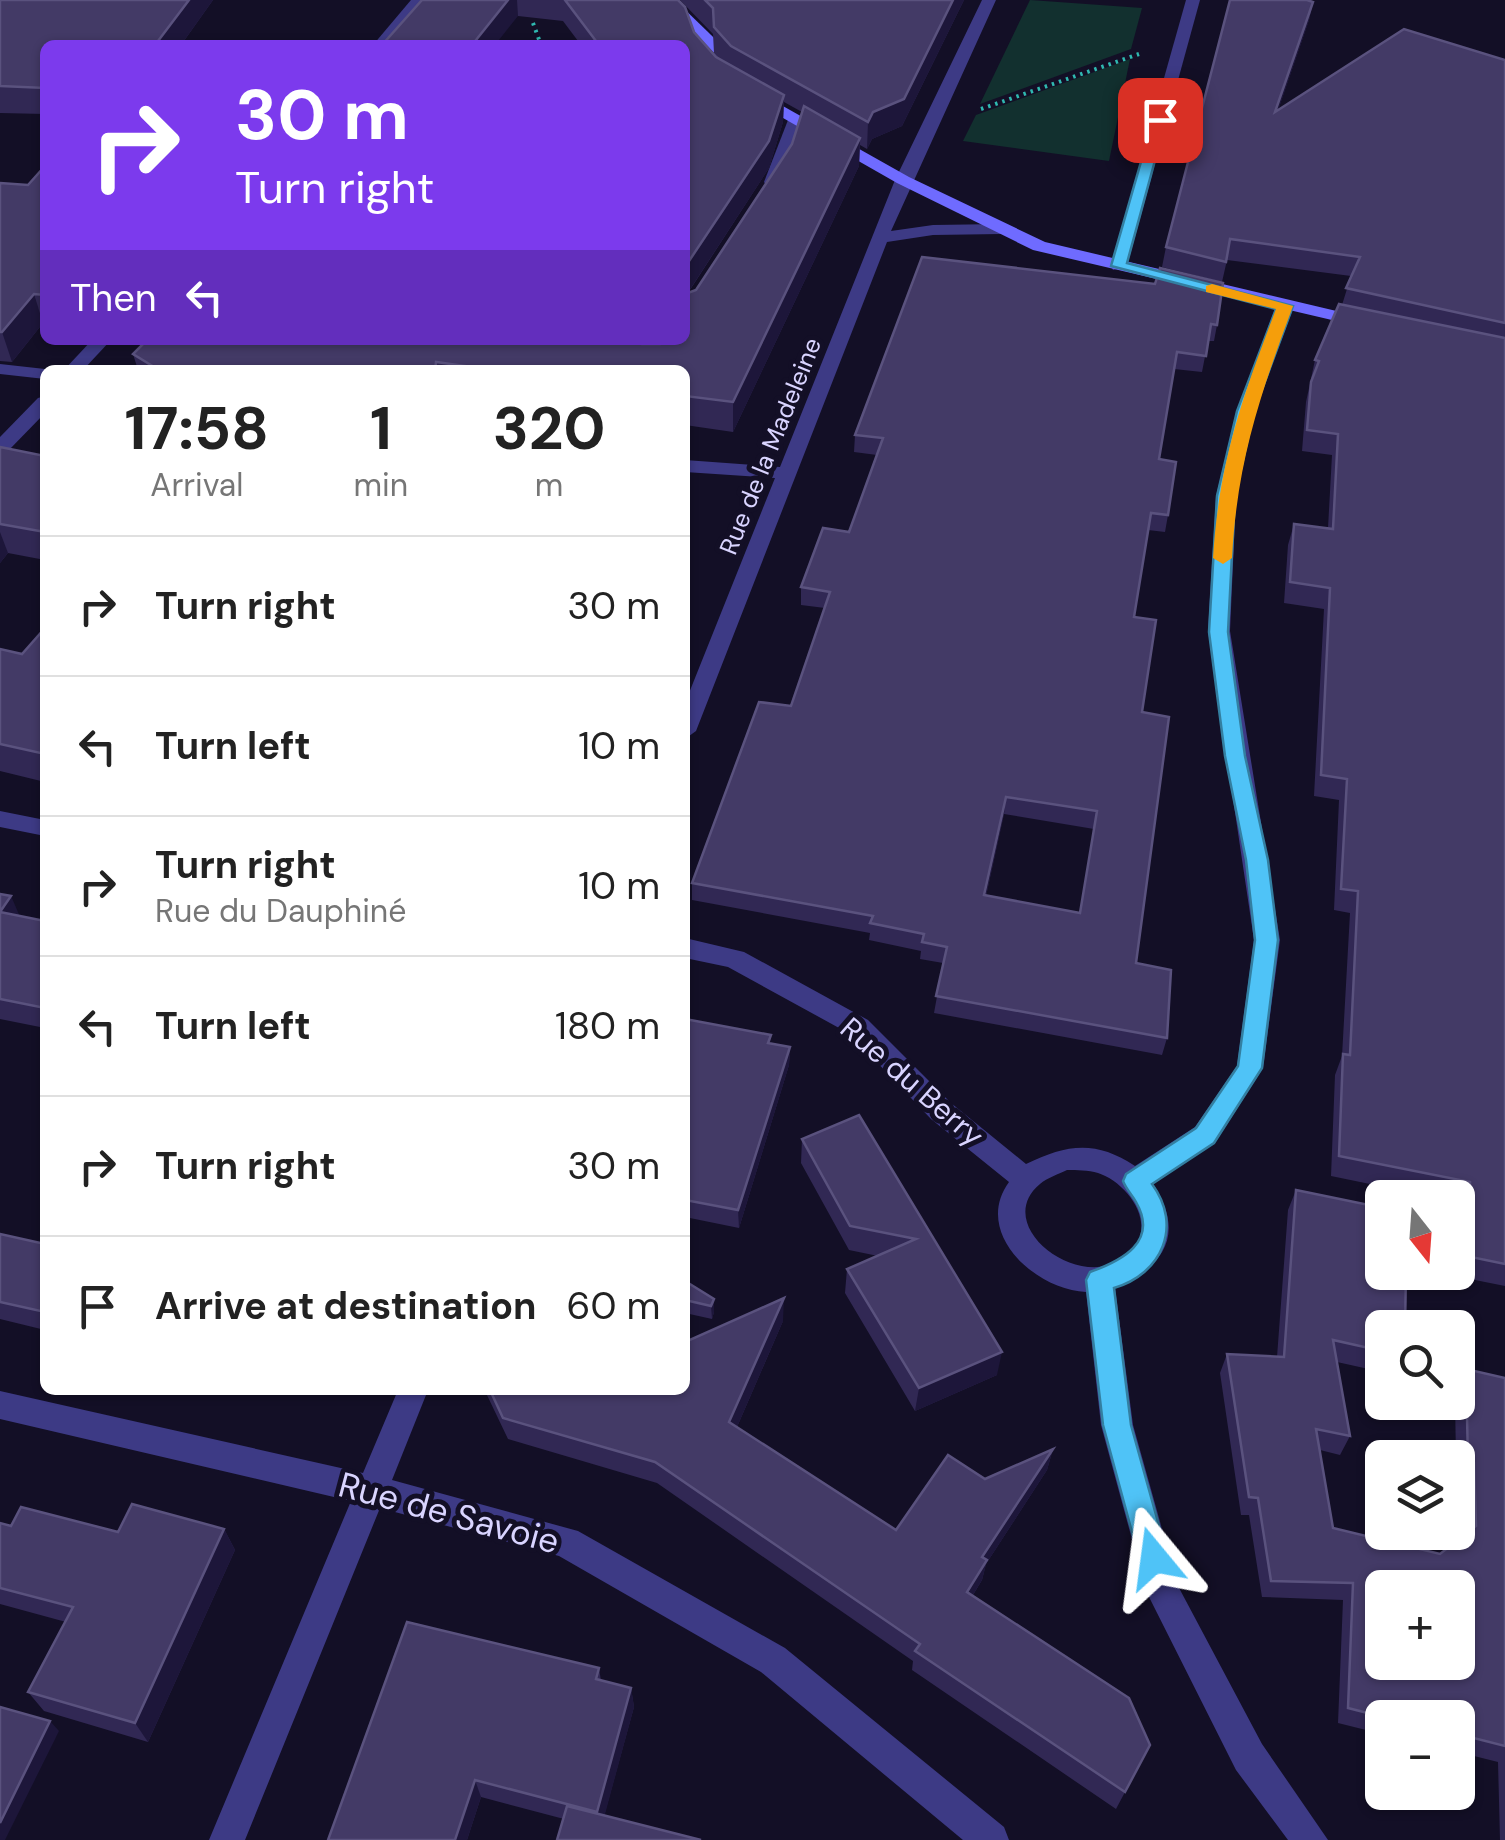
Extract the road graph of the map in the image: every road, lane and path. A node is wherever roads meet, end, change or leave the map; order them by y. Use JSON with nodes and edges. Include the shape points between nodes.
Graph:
{"nodes":[{"id":1,"x":418,"y":0,"type":"edge"},
{"id":2,"x":667,"y":0,"type":"edge"},
{"id":3,"x":988,"y":0,"type":"edge"},
{"id":4,"x":1192,"y":0,"type":"edge"},
{"id":5,"x":533,"y":23,"type":"dead end"},
{"id":6,"x":384,"y":40,"type":"edge"},
{"id":7,"x":539,"y":40,"type":"edge"},
{"id":8,"x":1180,"y":47,"type":"junction"},
{"id":9,"x":796,"y":120,"type":"junction"},
{"id":10,"x":928,"y":129,"type":"junction"},
{"id":11,"x":904,"y":180,"type":"junction"},
{"id":12,"x":759,"y":203,"type":"edge"},
{"id":13,"x":1001,"y":229,"type":"junction"},
{"id":14,"x":880,"y":238,"type":"junction"},
{"id":15,"x":1119,"y":266,"type":"junction"},
{"id":16,"x":1285,"y":306,"type":"junction"},
{"id":17,"x":1377,"y":325,"type":"edge"},
{"id":18,"x":97,"y":345,"type":"edge"},
{"id":19,"x":78,"y":365,"type":"edge"},
{"id":20,"x":0,"y":369,"type":"edge"},
{"id":21,"x":40,"y":373,"type":"edge"},
{"id":22,"x":35,"y":425,"type":"edge"},
{"id":23,"x":0,"y":448,"type":"edge"},
{"id":24,"x":690,"y":466,"type":"edge"},
{"id":25,"x":784,"y":473,"type":"junction"},
{"id":26,"x":690,"y":718,"type":"edge"},
{"id":27,"x":0,"y":820,"type":"edge"},
{"id":28,"x":40,"y":827,"type":"edge"},
{"id":29,"x":690,"y":949,"type":"edge"},
{"id":30,"x":1024,"y":1177,"type":"junction"},
{"id":31,"x":1136,"y":1181,"type":"junction"},
{"id":32,"x":1099,"y":1280,"type":"junction"},
{"id":33,"x":411,"y":1395,"type":"edge"},
{"id":34,"x":0,"y":1405,"type":"edge"},
{"id":35,"x":370,"y":1490,"type":"junction"},
{"id":36,"x":227,"y":1840,"type":"edge"},
{"id":37,"x":991,"y":1840,"type":"edge"},
{"id":38,"x":1310,"y":1840,"type":"edge"}],
"edges":[{"from":1,"to":6,"type":"street"},
{"from":2,"to":9,"type":"street","via":[[696,31],[704,56],[724,78]]},
{"from":3,"to":10,"type":"street","name":"Rue de la Madeleine"},
{"from":4,"to":8,"type":"street"},
{"from":5,"to":7,"type":"path"},
{"from":8,"to":10,"type":"path","via":[[1131,55]]},
{"from":8,"to":15,"type":"street"},
{"from":9,"to":11,"type":"street"},
{"from":9,"to":12,"type":"street","via":[[780,170]]},
{"from":10,"to":11,"type":"street","name":"Rue de la Madeleine"},
{"from":11,"to":13,"type":"street"},
{"from":11,"to":14,"type":"street","name":"Rue de la Madeleine"},
{"from":13,"to":14,"type":"street"},
{"from":13,"to":15,"type":"street"},
{"from":14,"to":25,"type":"street","name":"Rue de la Madeleine"},
{"from":15,"to":16,"type":"street"},
{"from":16,"to":17,"type":"street"},
{"from":16,"to":31,"type":"street","via":[[1246,411],[1226,496],[1219,632],[1266,940],[1250,1068],[1205,1135]]},
{"from":18,"to":19,"type":"street"},
{"from":20,"to":21,"type":"street"},
{"from":22,"to":23,"type":"street"},
{"from":24,"to":25,"type":"street"},
{"from":25,"to":26,"type":"street","name":"Rue de la Madeleine"},
{"from":27,"to":28,"type":"street"},
{"from":29,"to":30,"type":"street","name":"Rue du Berry","via":[[734,959],[859,1027],[941,1112]]},
{"from":30,"to":31,"type":"street","via":[[1052,1161],[1088,1158]]},
{"from":30,"to":32,"type":"street","via":[[1010,1214],[1029,1254],[1073,1279]]},
{"from":31,"to":32,"type":"street","via":[[1156,1221],[1153,1242],[1142,1261]]},
{"from":32,"to":38,"type":"street","via":[[1117,1425],[1162,1592],[1250,1756]]},
{"from":33,"to":35,"type":"street"},
{"from":34,"to":35,"type":"street","name":"Rue de Savoie"},
{"from":35,"to":36,"type":"street"},
{"from":35,"to":37,"type":"street","name":"Rue de Savoie","via":[[566,1542],[773,1660]]}]}
